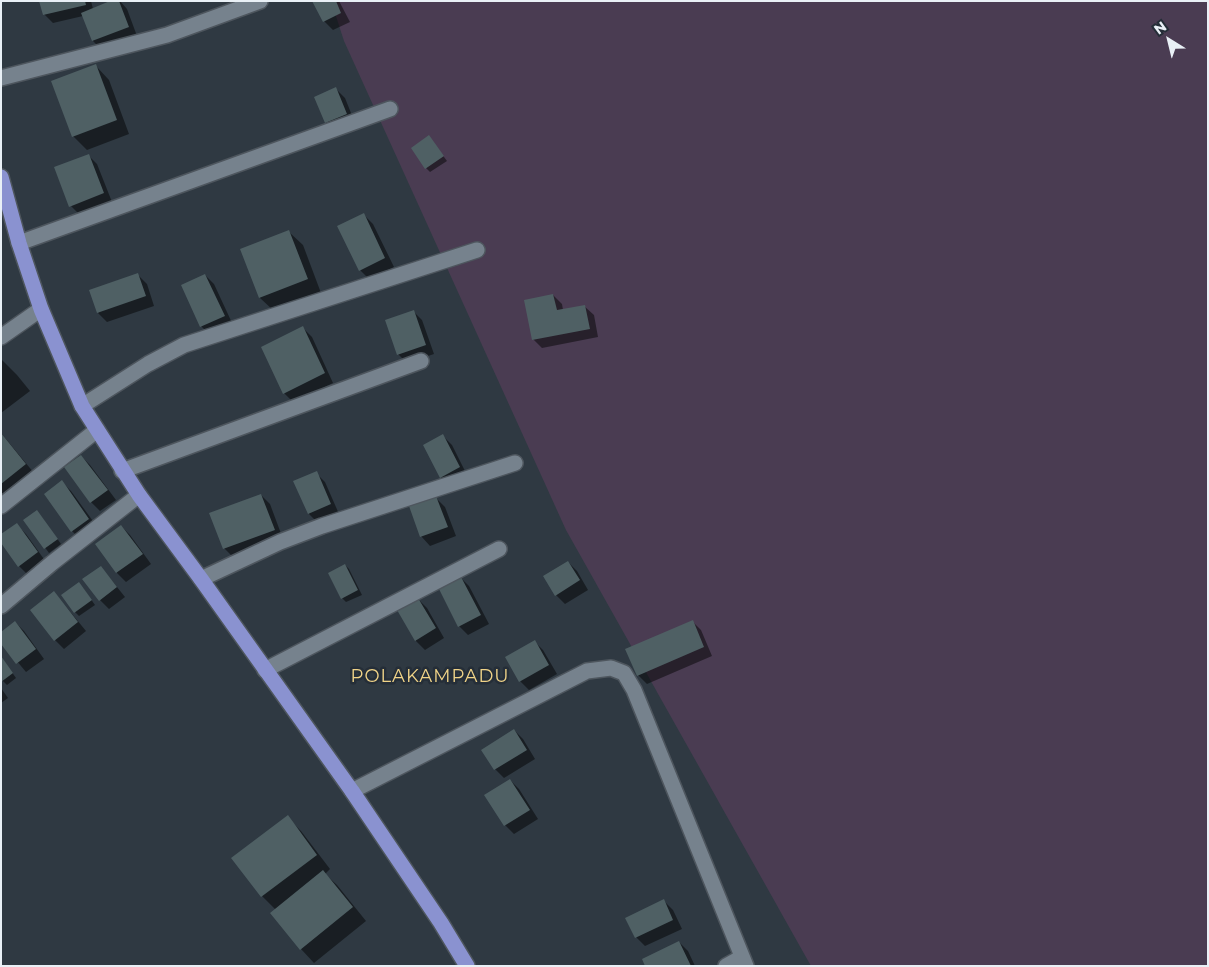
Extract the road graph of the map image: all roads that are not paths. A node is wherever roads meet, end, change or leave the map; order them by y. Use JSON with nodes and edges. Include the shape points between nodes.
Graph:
{"nodes":[{"id":1,"x":260,"y":1,"type":"edge"},
{"id":2,"x":1,"y":78,"type":"edge"},
{"id":3,"x":390,"y":109,"type":"dead end"},
{"id":4,"x":1,"y":177,"type":"edge"},
{"id":5,"x":19,"y":243,"type":"junction"},
{"id":6,"x":477,"y":250,"type":"dead end"},
{"id":7,"x":40,"y":309,"type":"junction"},
{"id":8,"x":1,"y":337,"type":"edge"},
{"id":9,"x":421,"y":361,"type":"dead end"},
{"id":10,"x":82,"y":406,"type":"junction"},
{"id":11,"x":97,"y":430,"type":"junction"},
{"id":12,"x":515,"y":463,"type":"dead end"},
{"id":13,"x":122,"y":471,"type":"junction"},
{"id":14,"x":139,"y":495,"type":"junction"},
{"id":15,"x":1,"y":506,"type":"edge"},
{"id":16,"x":499,"y":548,"type":"dead end"},
{"id":17,"x":201,"y":579,"type":"junction"},
{"id":18,"x":1,"y":606,"type":"edge"},
{"id":19,"x":265,"y":670,"type":"junction"},
{"id":20,"x":352,"y":791,"type":"junction"},
{"id":21,"x":744,"y":962,"type":"edge"},
{"id":22,"x":467,"y":966,"type":"edge"},
{"id":23,"x":726,"y":966,"type":"edge"}],
"edges":[{"from":1,"to":2,"type":"street","via":[[167,35]]},
{"from":3,"to":5,"type":"street"},
{"from":4,"to":5,"type":"main road"},
{"from":5,"to":7,"type":"main road"},
{"from":6,"to":10,"type":"street","via":[[184,345]]},
{"from":7,"to":8,"type":"street"},
{"from":7,"to":10,"type":"main road"},
{"from":9,"to":13,"type":"street"},
{"from":10,"to":11,"type":"main road"},
{"from":11,"to":13,"type":"main road"},
{"from":11,"to":15,"type":"street"},
{"from":12,"to":17,"type":"street","via":[[322,526]]},
{"from":13,"to":14,"type":"main road"},
{"from":14,"to":17,"type":"main road"},
{"from":14,"to":18,"type":"street"},
{"from":16,"to":19,"type":"street"},
{"from":17,"to":19,"type":"main road"},
{"from":19,"to":20,"type":"main road"},
{"from":20,"to":21,"type":"street","via":[[587,671],[611,668],[624,673],[634,690]]},
{"from":20,"to":22,"type":"main road"},
{"from":21,"to":23,"type":"street"}]}
